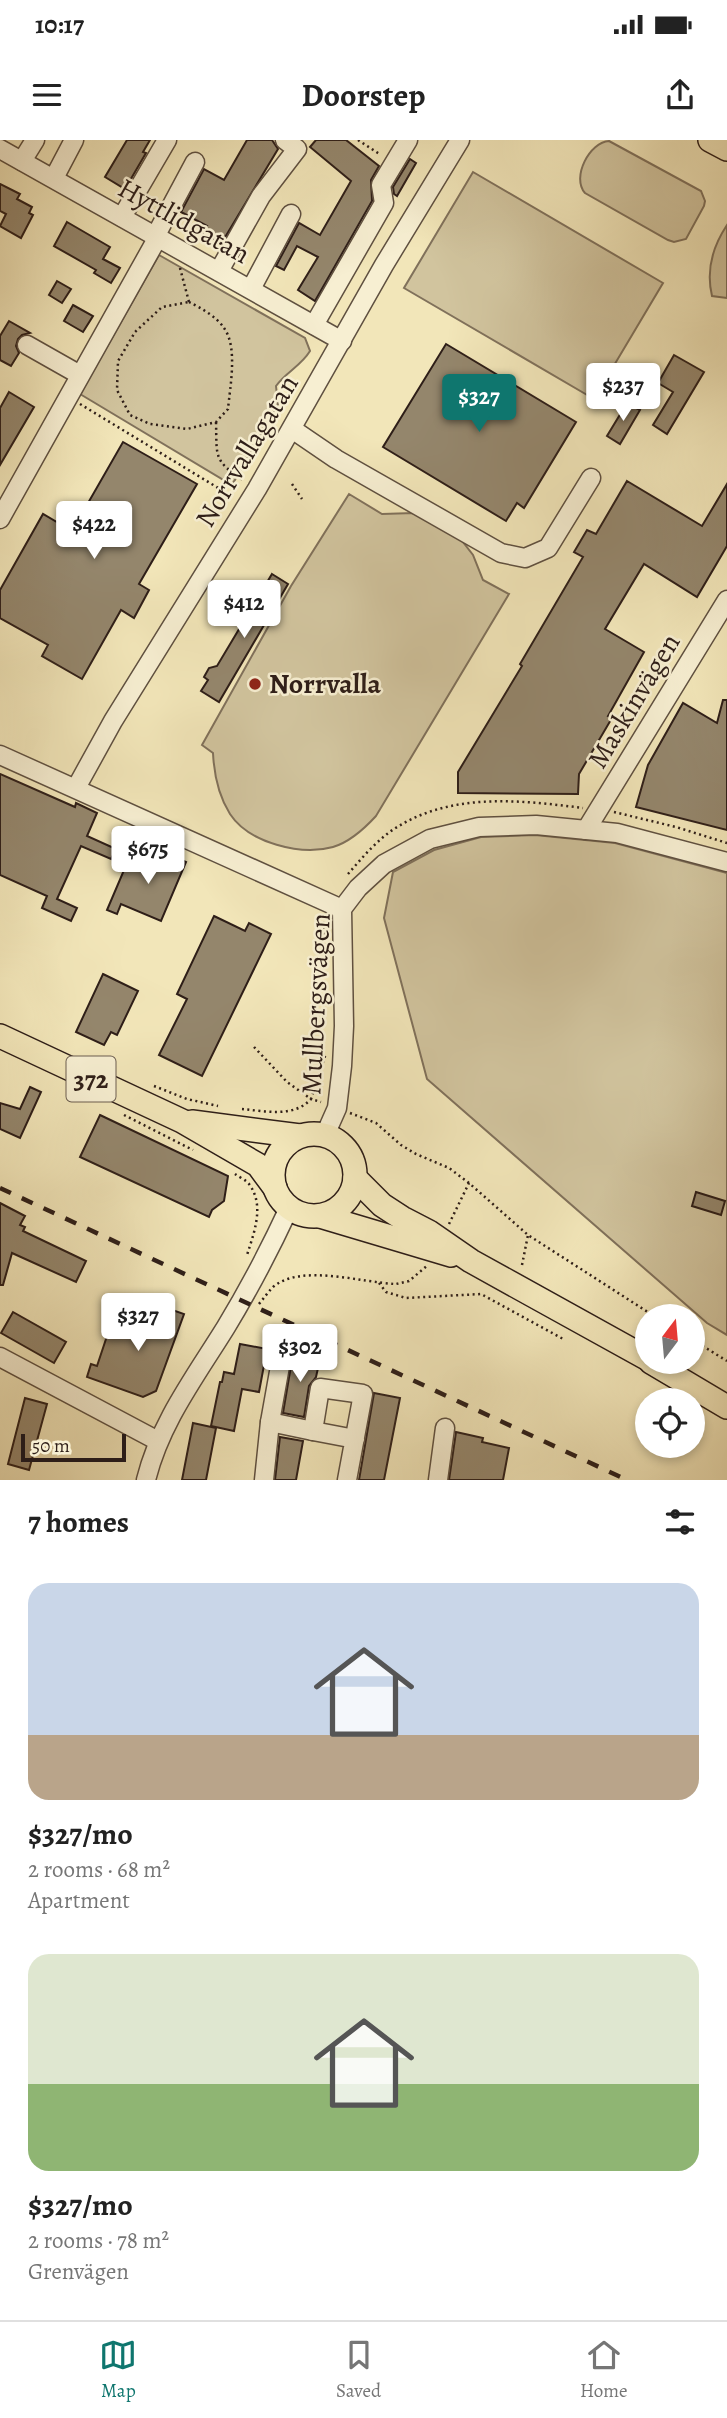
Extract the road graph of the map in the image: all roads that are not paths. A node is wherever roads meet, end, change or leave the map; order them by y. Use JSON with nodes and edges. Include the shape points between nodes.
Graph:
{"nodes":[{"id":1,"x":34,"y":140,"type":"edge"},
{"id":2,"x":74,"y":140,"type":"edge"},
{"id":3,"x":167,"y":140,"type":"edge"},
{"id":4,"x":285,"y":140,"type":"edge"},
{"id":5,"x":408,"y":140,"type":"edge"},
{"id":6,"x":460,"y":140,"type":"edge"},
{"id":7,"x":710,"y":140,"type":"edge"},
{"id":8,"x":0,"y":149,"type":"edge"},
{"id":9,"x":727,"y":149,"type":"edge"},
{"id":10,"x":22,"y":161,"type":"junction"},
{"id":11,"x":195,"y":162,"type":"dead end"},
{"id":12,"x":54,"y":178,"type":"junction"},
{"id":13,"x":290,"y":214,"type":"dead end"},
{"id":14,"x":122,"y":217,"type":"junction"},
{"id":15,"x":162,"y":239,"type":"junction"},
{"id":16,"x":219,"y":271,"type":"junction"},
{"id":17,"x":251,"y":289,"type":"junction"},
{"id":18,"x":314,"y":325,"type":"junction"},
{"id":19,"x":342,"y":341,"type":"junction"},
{"id":20,"x":27,"y":345,"type":"dead end"},
{"id":21,"x":80,"y":375,"type":"junction"},
{"id":22,"x":292,"y":429,"type":"junction"},
{"id":23,"x":591,"y":478,"type":"dead end"},
{"id":24,"x":0,"y":519,"type":"edge"},
{"id":25,"x":727,"y":602,"type":"edge"},
{"id":26,"x":0,"y":755,"type":"edge"},
{"id":27,"x":76,"y":788,"type":"junction"},
{"id":28,"x":586,"y":830,"type":"junction"},
{"id":29,"x":727,"y":862,"type":"edge"},
{"id":30,"x":337,"y":907,"type":"junction"},
{"id":31,"x":0,"y":1037,"type":"edge"},
{"id":32,"x":182,"y":1121,"type":"junction"},
{"id":33,"x":325,"y":1135,"type":"junction"},
{"id":34,"x":300,"y":1136,"type":"junction"},
{"id":35,"x":355,"y":1178,"type":"junction"},
{"id":36,"x":275,"y":1188,"type":"junction"},
{"id":37,"x":289,"y":1208,"type":"junction"},
{"id":38,"x":320,"y":1216,"type":"junction"},
{"id":39,"x":471,"y":1261,"type":"junction"},
{"id":40,"x":635,"y":1352,"type":"edge"},
{"id":41,"x":282,"y":1355,"type":"dead end"},
{"id":42,"x":0,"y":1357,"type":"edge"},
{"id":43,"x":672,"y":1374,"type":"edge"},
{"id":44,"x":727,"y":1407,"type":"edge"},
{"id":45,"x":270,"y":1422,"type":"junction"},
{"id":46,"x":445,"y":1428,"type":"dead end"},
{"id":47,"x":313,"y":1431,"type":"junction"},
{"id":48,"x":355,"y":1439,"type":"junction"},
{"id":49,"x":158,"y":1441,"type":"junction"},
{"id":50,"x":146,"y":1480,"type":"edge"},
{"id":51,"x":264,"y":1480,"type":"edge"},
{"id":52,"x":347,"y":1480,"type":"edge"},
{"id":53,"x":438,"y":1480,"type":"edge"}],
"edges":[{"from":1,"to":10,"type":"street"},
{"from":2,"to":12,"type":"street"},
{"from":3,"to":14,"type":"street"},
{"from":4,"to":16,"type":"street","via":[[297,149],[261,197]]},
{"from":5,"to":18,"type":"street","via":[[381,185],[384,203]]},
{"from":6,"to":19,"type":"street","name":"Norrvallagatan"},
{"from":7,"to":9,"type":"main road"},
{"from":8,"to":10,"type":"street","name":"Hyttlidgatan"},
{"from":10,"to":12,"type":"street","name":"Hyttlidgatan"},
{"from":11,"to":15,"type":"street"},
{"from":12,"to":14,"type":"street","name":"Hyttlidgatan"},
{"from":13,"to":17,"type":"street"},
{"from":14,"to":15,"type":"street","name":"Hyttlidgatan"},
{"from":15,"to":16,"type":"street","name":"Hyttlidgatan"},
{"from":15,"to":21,"type":"street"},
{"from":16,"to":17,"type":"street","name":"Hyttlidgatan"},
{"from":17,"to":18,"type":"street","name":"Hyttlidgatan"},
{"from":18,"to":19,"type":"street","name":"Hyttlidgatan"},
{"from":19,"to":22,"type":"street","name":"Norrvallagatan"},
{"from":20,"to":21,"type":"street"},
{"from":21,"to":24,"type":"street"},
{"from":22,"to":23,"type":"street","via":[[501,553],[525,558],[548,548]]},
{"from":22,"to":27,"type":"street","name":"Norrvallagatan"},
{"from":25,"to":28,"type":"street","name":"Maskinvägen"},
{"from":26,"to":27,"type":"street"},
{"from":27,"to":30,"type":"street"},
{"from":28,"to":29,"type":"street","name":"Mullbergsvägen","via":[[617,833]]},
{"from":28,"to":30,"type":"street","name":"Mullbergsvägen","via":[[536,825],[479,827],[430,839],[384,864]]},
{"from":30,"to":33,"type":"street","name":"Mullbergsvägen","via":[[342,1066],[337,1108]]},
{"from":31,"to":32,"type":"main road","number":"372"},
{"from":32,"to":34,"type":"main road","number":"372"},
{"from":32,"to":36,"type":"main road","number":"372","via":[[258,1166]]},
{"from":33,"to":34,"type":"main road","number":"372"},
{"from":33,"to":35,"type":"main road","via":[[349,1155]]},
{"from":34,"to":36,"type":"main road","via":[[275,1160]]},
{"from":35,"to":38,"type":"main road","via":[[341,1206]]},
{"from":35,"to":39,"type":"main road","via":[[382,1205]]},
{"from":36,"to":37,"type":"main road","number":"372"},
{"from":37,"to":38,"type":"main road"},
{"from":37,"to":49,"type":"street","via":[[264,1262]]},
{"from":38,"to":39,"type":"main road"},
{"from":39,"to":40,"type":"main road"},
{"from":41,"to":45,"type":"street"},
{"from":42,"to":49,"type":"street"},
{"from":43,"to":44,"type":"main road"},
{"from":45,"to":47,"type":"street"},
{"from":45,"to":51,"type":"street"},
{"from":46,"to":53,"type":"street"},
{"from":47,"to":48,"type":"street"},
{"from":47,"to":48,"type":"street","via":[[320,1388],[363,1394]]},
{"from":48,"to":52,"type":"street"},
{"from":49,"to":50,"type":"street"}]}
